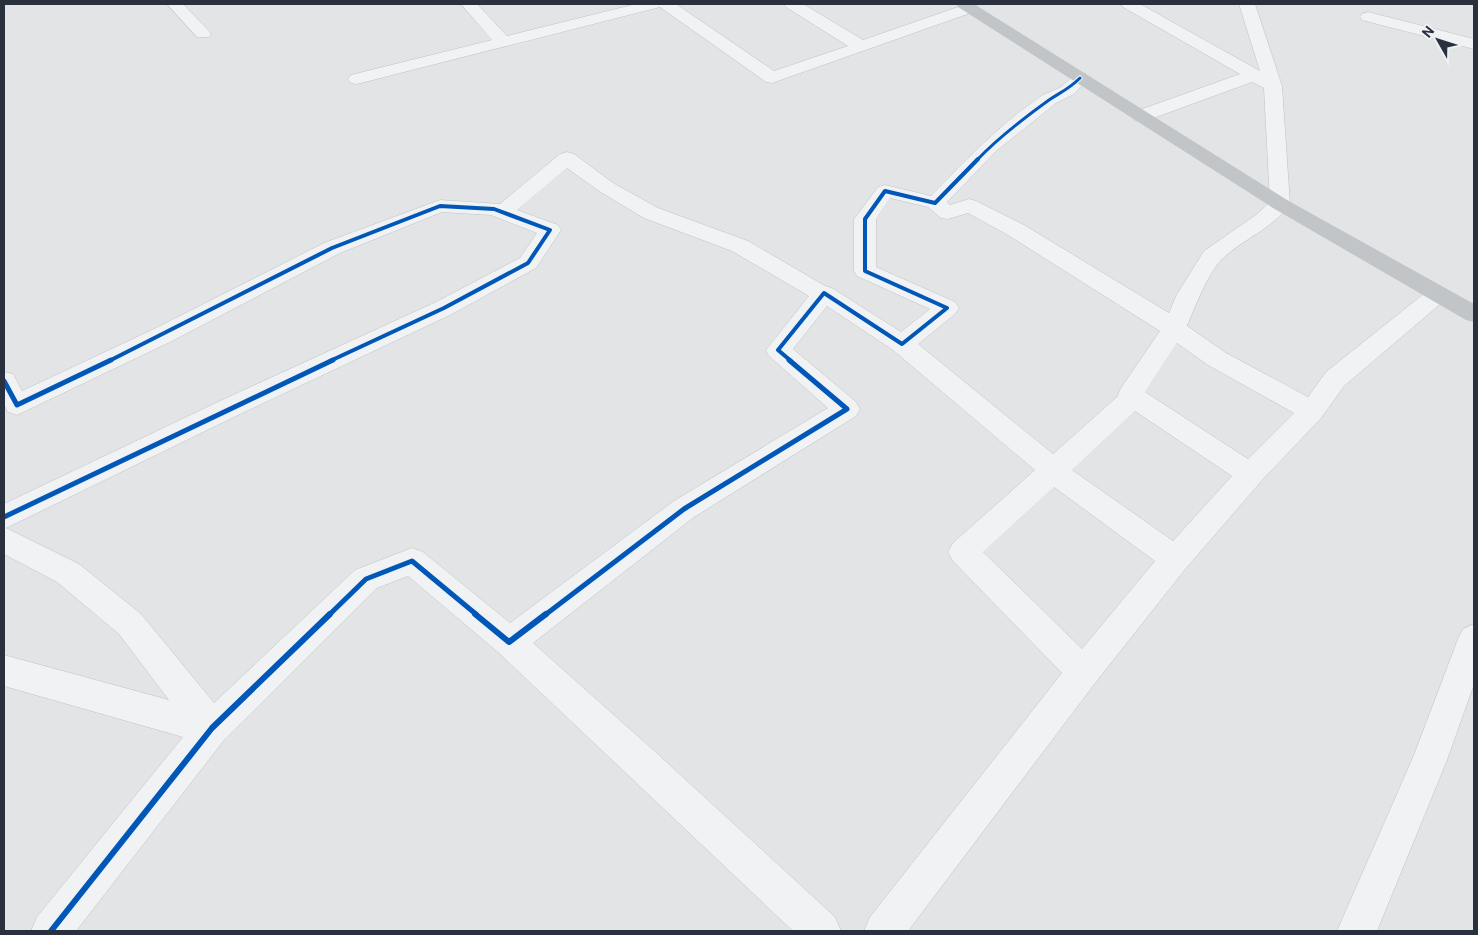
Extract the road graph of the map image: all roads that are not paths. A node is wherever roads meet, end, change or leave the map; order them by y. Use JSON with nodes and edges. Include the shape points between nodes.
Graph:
{"nodes":[{"id":1,"x":175,"y":4,"type":"edge"},
{"id":2,"x":469,"y":4,"type":"edge"},
{"id":3,"x":654,"y":4,"type":"edge"},
{"id":4,"x":666,"y":4,"type":"edge"},
{"id":5,"x":792,"y":4,"type":"edge"},
{"id":6,"x":1129,"y":4,"type":"edge"},
{"id":7,"x":1247,"y":4,"type":"edge"},
{"id":8,"x":967,"y":6,"type":"edge"},
{"id":9,"x":1368,"y":17,"type":"dead end"},
{"id":10,"x":203,"y":34,"type":"dead end"},
{"id":11,"x":502,"y":41,"type":"junction"},
{"id":12,"x":1474,"y":44,"type":"edge"},
{"id":13,"x":860,"y":46,"type":"junction"},
{"id":14,"x":1254,"y":75,"type":"junction"},
{"id":15,"x":357,"y":78,"type":"dead end"},
{"id":16,"x":1080,"y":78,"type":"junction"},
{"id":17,"x":1273,"y":86,"type":"junction"},
{"id":18,"x":1141,"y":116,"type":"junction"},
{"id":19,"x":935,"y":203,"type":"junction"},
{"id":20,"x":1280,"y":204,"type":"junction"},
{"id":21,"x":503,"y":212,"type":"junction"},
{"id":22,"x":824,"y":293,"type":"junction"},
{"id":23,"x":1438,"y":294,"type":"junction"},
{"id":24,"x":1474,"y":314,"type":"edge"},
{"id":25,"x":1174,"y":328,"type":"junction"},
{"id":26,"x":902,"y":344,"type":"junction"},
{"id":27,"x":4,"y":381,"type":"edge"},
{"id":28,"x":1130,"y":395,"type":"junction"},
{"id":29,"x":1312,"y":411,"type":"junction"},
{"id":30,"x":1053,"y":471,"type":"junction"},
{"id":31,"x":1250,"y":474,"type":"junction"},
{"id":32,"x":4,"y":517,"type":"edge"},
{"id":33,"x":4,"y":540,"type":"edge"},
{"id":34,"x":1175,"y":559,"type":"junction"},
{"id":35,"x":1474,"y":639,"type":"edge"},
{"id":36,"x":509,"y":642,"type":"junction"},
{"id":37,"x":4,"y":671,"type":"edge"},
{"id":38,"x":1083,"y":672,"type":"junction"},
{"id":39,"x":212,"y":728,"type":"junction"},
{"id":40,"x":51,"y":931,"type":"edge"},
{"id":41,"x":822,"y":931,"type":"edge"},
{"id":42,"x":884,"y":931,"type":"edge"},
{"id":43,"x":1357,"y":931,"type":"edge"}],
"edges":[{"from":1,"to":10,"type":"street"},
{"from":2,"to":11,"type":"street"},
{"from":3,"to":11,"type":"street"},
{"from":4,"to":13,"type":"street","via":[[772,78]]},
{"from":5,"to":13,"type":"street"},
{"from":6,"to":14,"type":"street"},
{"from":7,"to":17,"type":"street"},
{"from":8,"to":13,"type":"street"},
{"from":8,"to":16,"type":"street"},
{"from":9,"to":12,"type":"street"},
{"from":11,"to":15,"type":"street"},
{"from":14,"to":17,"type":"street"},
{"from":14,"to":18,"type":"street"},
{"from":16,"to":18,"type":"street"},
{"from":16,"to":19,"type":"street","via":[[988,148]]},
{"from":17,"to":20,"type":"street"},
{"from":18,"to":20,"type":"street"},
{"from":19,"to":25,"type":"street","via":[[948,213],[969,206],[1016,230]]},
{"from":19,"to":26,"type":"street","via":[[885,191],[865,219],[865,271],[947,308]]},
{"from":20,"to":23,"type":"street"},
{"from":20,"to":25,"type":"street","via":[[1212,256],[1188,296]]},
{"from":21,"to":22,"type":"street","via":[[567,158],[606,187],[651,213],[740,246]]},
{"from":21,"to":27,"type":"street","via":[[440,206],[332,248],[17,405]]},
{"from":21,"to":32,"type":"street","via":[[550,230],[528,263],[444,308]]},
{"from":22,"to":26,"type":"street"},
{"from":22,"to":36,"type":"street","via":[[778,350],[846,409],[684,509]]},
{"from":23,"to":24,"type":"street"},
{"from":23,"to":29,"type":"street","via":[[1334,378]]},
{"from":25,"to":28,"type":"street"},
{"from":25,"to":29,"type":"street","via":[[1217,359]]},
{"from":26,"to":30,"type":"street"},
{"from":28,"to":30,"type":"street","via":[[1130,402]]},
{"from":28,"to":31,"type":"street"},
{"from":29,"to":31,"type":"street"},
{"from":30,"to":34,"type":"street"},
{"from":30,"to":38,"type":"street","via":[[963,552]]},
{"from":31,"to":34,"type":"street"},
{"from":33,"to":39,"type":"street","via":[[68,573],[130,624]]},
{"from":34,"to":38,"type":"street"},
{"from":35,"to":43,"type":"street","via":[[1430,760]]},
{"from":36,"to":39,"type":"street","via":[[412,561],[366,578]]},
{"from":36,"to":41,"type":"street"},
{"from":37,"to":39,"type":"street"},
{"from":38,"to":42,"type":"street"},
{"from":39,"to":40,"type":"street"}]}
